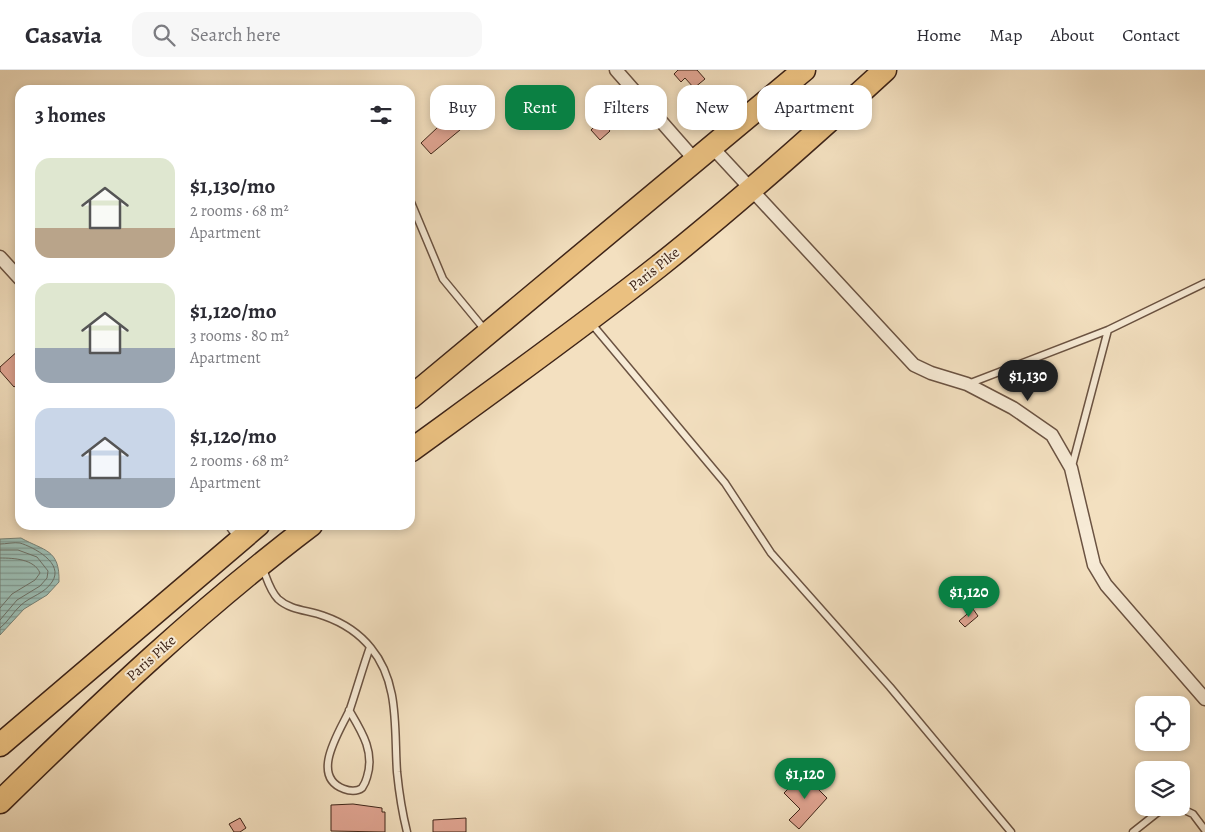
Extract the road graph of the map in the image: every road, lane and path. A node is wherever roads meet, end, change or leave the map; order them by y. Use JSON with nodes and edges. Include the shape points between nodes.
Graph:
{"nodes":[{"id":1,"x":616,"y":70,"type":"edge"},
{"id":2,"x":804,"y":70,"type":"edge"},
{"id":3,"x":886,"y":70,"type":"edge"},
{"id":4,"x":704,"y":153,"type":"junction"},
{"id":5,"x":751,"y":189,"type":"junction"},
{"id":6,"x":415,"y":212,"type":"edge"},
{"id":7,"x":0,"y":257,"type":"edge"},
{"id":8,"x":15,"y":274,"type":"edge"},
{"id":9,"x":1205,"y":283,"type":"edge"},
{"id":10,"x":589,"y":320,"type":"junction"},
{"id":11,"x":1108,"y":330,"type":"junction"},
{"id":12,"x":488,"y":333,"type":"junction"},
{"id":13,"x":967,"y":384,"type":"junction"},
{"id":14,"x":415,"y":394,"type":"edge"},
{"id":15,"x":415,"y":447,"type":"edge"},
{"id":16,"x":1071,"y":468,"type":"junction"},
{"id":17,"x":244,"y":530,"type":"edge"},
{"id":18,"x":304,"y":530,"type":"edge"},
{"id":19,"x":260,"y":563,"type":"junction"},
{"id":20,"x":370,"y":647,"type":"junction"},
{"id":21,"x":1205,"y":699,"type":"edge"},
{"id":22,"x":349,"y":710,"type":"junction"},
{"id":23,"x":0,"y":745,"type":"edge"},
{"id":24,"x":0,"y":802,"type":"edge"},
{"id":25,"x":1190,"y":813,"type":"edge"},
{"id":26,"x":1153,"y":816,"type":"edge"},
{"id":27,"x":1205,"y":830,"type":"edge"},
{"id":28,"x":407,"y":832,"type":"edge"},
{"id":29,"x":1011,"y":832,"type":"edge"},
{"id":30,"x":1133,"y":832,"type":"edge"}],
"edges":[{"from":1,"to":4,"type":"street"},
{"from":2,"to":4,"type":"highway"},
{"from":3,"to":5,"type":"highway","name":"Paris Pike"},
{"from":4,"to":5,"type":"street"},
{"from":4,"to":12,"type":"highway"},
{"from":5,"to":10,"type":"highway","name":"Paris Pike"},
{"from":5,"to":13,"type":"street","via":[[914,365]]},
{"from":6,"to":12,"type":"lane","via":[[442,279]]},
{"from":7,"to":8,"type":"street"},
{"from":9,"to":11,"type":"lane"},
{"from":10,"to":15,"type":"highway","name":"Paris Pike"},
{"from":10,"to":29,"type":"lane","via":[[725,483],[771,553],[890,687]]},
{"from":11,"to":13,"type":"lane"},
{"from":11,"to":16,"type":"lane"},
{"from":12,"to":14,"type":"highway"},
{"from":13,"to":16,"type":"street","via":[[1013,408],[1052,434]]},
{"from":16,"to":21,"type":"street","via":[[1094,565],[1106,585]]},
{"from":17,"to":19,"type":"highway"},
{"from":17,"to":23,"type":"highway","name":"Paris Pike"},
{"from":18,"to":19,"type":"highway","name":"Paris Pike"},
{"from":19,"to":20,"type":"lane","via":[[271,591],[279,600],[345,626]]},
{"from":19,"to":24,"type":"highway","name":"Paris Pike","via":[[161,649]]},
{"from":20,"to":22,"type":"lane"},
{"from":20,"to":28,"type":"lane","via":[[380,661],[392,695],[397,771]]},
{"from":22,"to":22,"type":"lane","via":[[332,742],[328,761],[333,781],[346,790],[356,790],[363,787],[366,780],[370,753]]},
{"from":25,"to":27,"type":"lane"},
{"from":26,"to":30,"type":"lane"}]}
